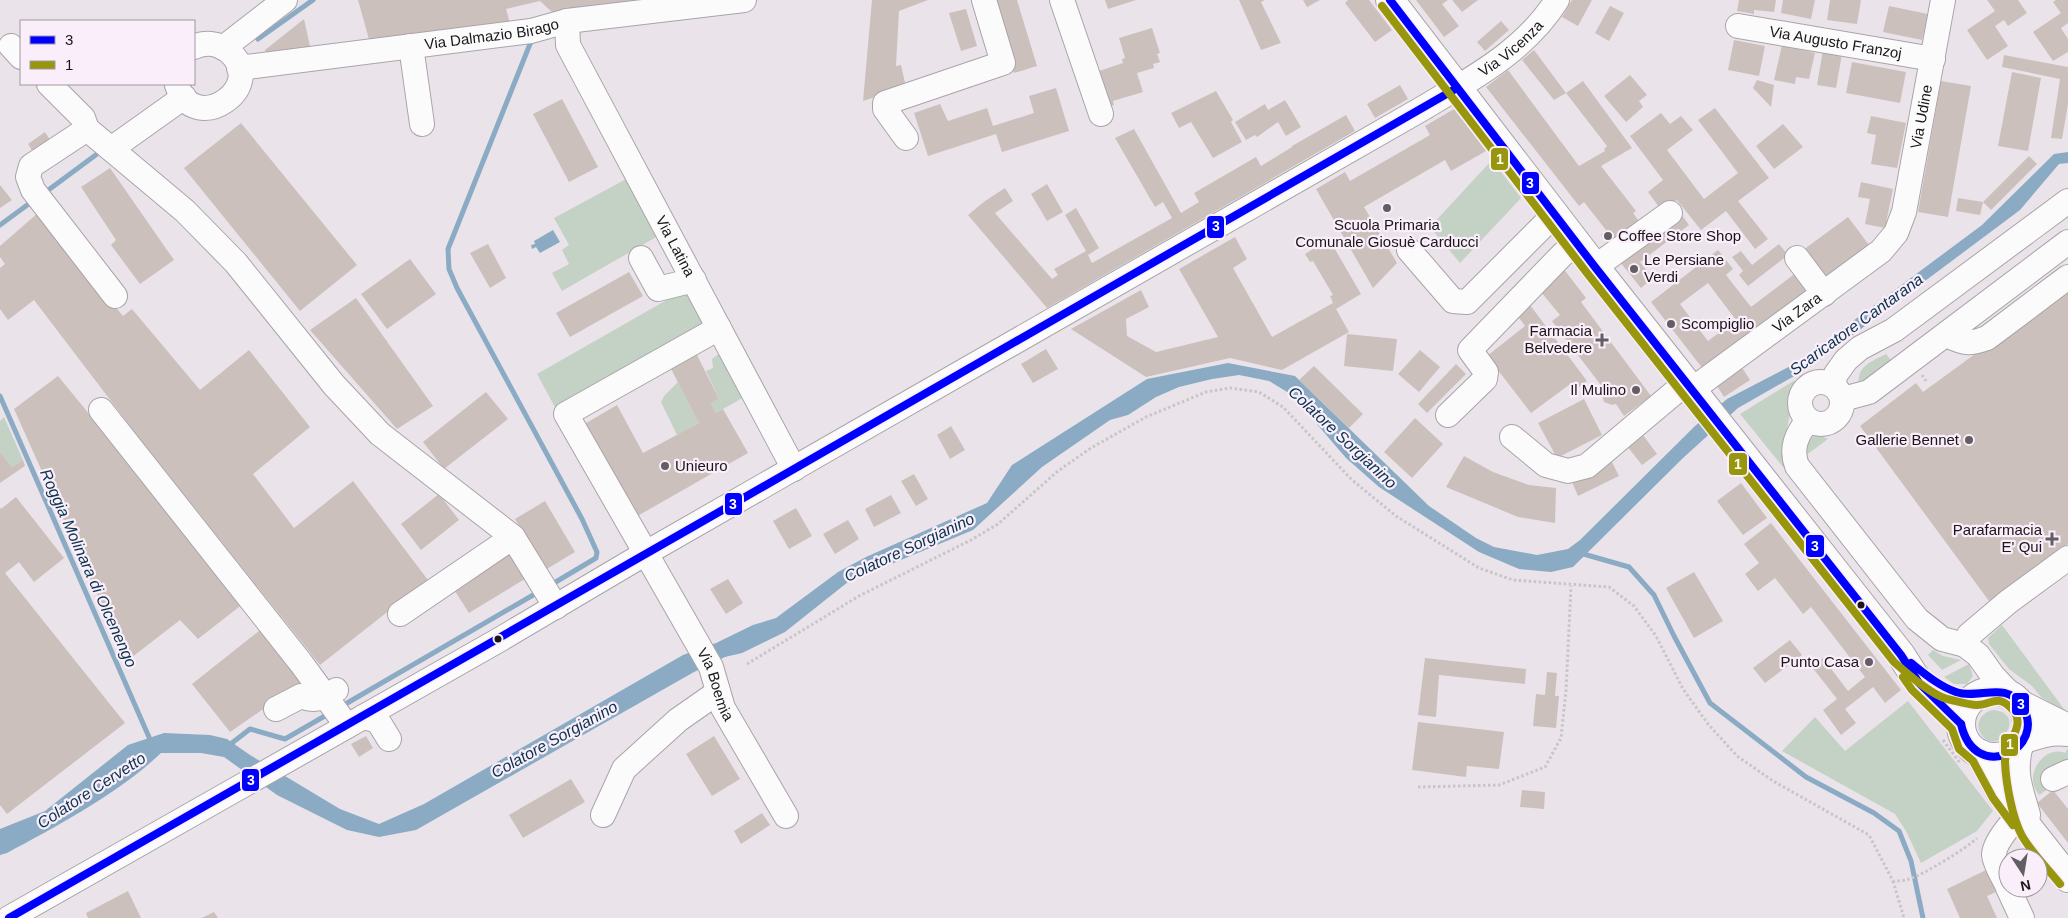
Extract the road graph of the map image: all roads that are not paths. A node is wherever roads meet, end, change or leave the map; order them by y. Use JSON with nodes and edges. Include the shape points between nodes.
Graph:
{"nodes":[{"id":1,"x":285,"y":0,"type":"edge"},
{"id":2,"x":744,"y":0,"type":"edge"},
{"id":3,"x":984,"y":0,"type":"edge"},
{"id":4,"x":1062,"y":0,"type":"edge"},
{"id":5,"x":1390,"y":0,"type":"edge"},
{"id":6,"x":1557,"y":0,"type":"edge"},
{"id":7,"x":1943,"y":0,"type":"edge"},
{"id":8,"x":567,"y":21,"type":"junction"},
{"id":9,"x":1738,"y":26,"type":"dead end"},
{"id":10,"x":411,"y":46,"type":"junction"},
{"id":11,"x":195,"y":47,"type":"edge"},
{"id":12,"x":223,"y":48,"type":"junction"},
{"id":13,"x":1933,"y":59,"type":"junction"},
{"id":14,"x":239,"y":68,"type":"junction"},
{"id":15,"x":50,"y":85,"type":"edge"},
{"id":16,"x":1457,"y":88,"type":"junction"},
{"id":17,"x":181,"y":90,"type":"edge"},
{"id":18,"x":1101,"y":114,"type":"dead end"},
{"id":19,"x":422,"y":124,"type":"dead end"},
{"id":20,"x":86,"y":129,"type":"junction"},
{"id":21,"x":906,"y":138,"type":"dead end"},
{"id":22,"x":110,"y":149,"type":"junction"},
{"id":23,"x":2068,"y":200,"type":"edge"},
{"id":24,"x":1670,"y":213,"type":"dead end"},
{"id":25,"x":1555,"y":214,"type":"junction"},
{"id":26,"x":1896,"y":233,"type":"joint"},
{"id":27,"x":2068,"y":242,"type":"edge"},
{"id":28,"x":1578,"y":243,"type":"junction"},
{"id":29,"x":1408,"y":250,"type":"dead end"},
{"id":30,"x":641,"y":258,"type":"dead end"},
{"id":31,"x":1797,"y":258,"type":"dead end"},
{"id":32,"x":1596,"y":267,"type":"junction"},
{"id":33,"x":2068,"y":278,"type":"edge"},
{"id":34,"x":694,"y":280,"type":"junction"},
{"id":35,"x":1824,"y":294,"type":"junction"},
{"id":36,"x":115,"y":296,"type":"dead end"},
{"id":37,"x":719,"y":328,"type":"junction"},
{"id":38,"x":1946,"y":334,"type":"junction"},
{"id":39,"x":1838,"y":392,"type":"junction"},
{"id":40,"x":1703,"y":402,"type":"junction"},
{"id":41,"x":101,"y":410,"type":"dead end"},
{"id":42,"x":1448,"y":415,"type":"dead end"},
{"id":43,"x":1808,"y":420,"type":"junction"},
{"id":44,"x":1512,"y":437,"type":"dead end"},
{"id":45,"x":780,"y":471,"type":"junction"},
{"id":46,"x":513,"y":537,"type":"junction"},
{"id":47,"x":646,"y":553,"type":"junction"},
{"id":48,"x":2068,"y":558,"type":"edge"},
{"id":49,"x":548,"y":595,"type":"junction"},
{"id":50,"x":400,"y":614,"type":"dead end"},
{"id":51,"x":1973,"y":652,"type":"junction"},
{"id":52,"x":1901,"y":655,"type":"junction"},
{"id":53,"x":718,"y":692,"type":"junction"},
{"id":54,"x":1979,"y":694,"type":"junction"},
{"id":55,"x":2014,"y":697,"type":"junction"},
{"id":56,"x":340,"y":707,"type":"junction"},
{"id":57,"x":276,"y":709,"type":"dead end"},
{"id":58,"x":1961,"y":724,"type":"junction"},
{"id":59,"x":2068,"y":726,"type":"edge"},
{"id":60,"x":2068,"y":734,"type":"edge"},
{"id":61,"x":386,"y":741,"type":"dead end"},
{"id":62,"x":2020,"y":745,"type":"junction"},
{"id":63,"x":1981,"y":754,"type":"junction"},
{"id":64,"x":603,"y":815,"type":"dead end"},
{"id":65,"x":786,"y":816,"type":"dead end"},
{"id":66,"x":2025,"y":819,"type":"junction"},
{"id":67,"x":1998,"y":864,"type":"edge"},
{"id":68,"x":2068,"y":878,"type":"edge"},
{"id":69,"x":2013,"y":898,"type":"edge"},
{"id":70,"x":22,"y":916,"type":"edge"},
{"id":71,"x":2022,"y":918,"type":"edge"}],
"edges":[{"from":1,"to":12,"type":"street"},
{"from":2,"to":8,"type":"street","name":"Via Dalmazio Birago"},
{"from":3,"to":21,"type":"street","via":[[1003,63],[886,103],[885,108]]},
{"from":4,"to":18,"type":"street"},
{"from":5,"to":16,"type":"main road"},
{"from":6,"to":16,"type":"street","name":"Via Vicenza","via":[[1536,26],[1497,63]]},
{"from":7,"to":13,"type":"street","name":"Via Udine"},
{"from":8,"to":10,"type":"street","name":"Via Dalmazio Birago","via":[[531,31]]},
{"from":8,"to":34,"type":"street","name":"Via Latina","via":[[568,45]]},
{"from":9,"to":13,"type":"street","name":"Via Augusto Franzoj"},
{"from":10,"to":14,"type":"street","name":"Via Dalmazio Birago","via":[[349,47]]},
{"from":10,"to":19,"type":"street"},
{"from":11,"to":12,"type":"street","via":[[207,44]]},
{"from":12,"to":14,"type":"street","via":[[236,60]]},
{"from":13,"to":26,"type":"street","name":"Via Udine","via":[[1904,212]]},
{"from":14,"to":17,"type":"street","via":[[235,92],[223,104],[198,106]]},
{"from":15,"to":20,"type":"street","via":[[83,118]]},
{"from":16,"to":25,"type":"main road"},
{"from":16,"to":45,"type":"street","name":"Via Vicenza"},
{"from":17,"to":22,"type":"street"},
{"from":20,"to":22,"type":"street"},
{"from":20,"to":36,"type":"street","via":[[31,166],[28,177],[33,190]]},
{"from":22,"to":46,"type":"street","via":[[185,211],[236,263],[334,385],[380,434]]},
{"from":23,"to":39,"type":"street","via":[[1894,330],[1860,348],[1836,374]]},
{"from":24,"to":32,"type":"street"},
{"from":25,"to":28,"type":"main road"},
{"from":25,"to":29,"type":"street","via":[[1467,302],[1453,301]]},
{"from":26,"to":35,"type":"street","name":"Via Zara","via":[[1881,251]]},
{"from":27,"to":38,"type":"street"},
{"from":28,"to":32,"type":"main road"},
{"from":28,"to":42,"type":"street","via":[[1563,254],[1470,350],[1486,372],[1485,379]]},
{"from":30,"to":34,"type":"street","via":[[658,289]]},
{"from":31,"to":35,"type":"street"},
{"from":32,"to":40,"type":"main road"},
{"from":33,"to":38,"type":"street","via":[[1987,338],[1972,344]]},
{"from":34,"to":37,"type":"street","name":"Via Latina"},
{"from":35,"to":40,"type":"street","name":"Via Zara"},
{"from":37,"to":45,"type":"street","name":"Via Latina"},
{"from":37,"to":47,"type":"street","name":"Via Boemia","via":[[566,414]]},
{"from":38,"to":39,"type":"street","via":[[1869,392]]},
{"from":39,"to":43,"type":"street","via":[[1842,408],[1836,419],[1821,424]]},
{"from":39,"to":43,"type":"street","via":[[1828,382],[1808,385],[1800,397],[1800,408]]},
{"from":40,"to":44,"type":"street","name":"Via Zara","via":[[1587,466],[1568,471],[1546,465]]},
{"from":40,"to":52,"type":"main road"},
{"from":41,"to":56,"type":"street","via":[[301,663]]},
{"from":43,"to":51,"type":"street","via":[[1795,440],[1797,466],[1922,625],[1942,639]]},
{"from":45,"to":47,"type":"street","name":"Via Vicenza"},
{"from":46,"to":49,"type":"street"},
{"from":46,"to":50,"type":"street"},
{"from":47,"to":49,"type":"street","name":"Via Vicenza"},
{"from":47,"to":53,"type":"street","name":"Via Boemia","via":[[711,667]]},
{"from":48,"to":51,"type":"street","via":[[1970,635]]},
{"from":49,"to":56,"type":"street","name":"Via Vicenza"},
{"from":51,"to":54,"type":"street"},
{"from":51,"to":55,"type":"street"},
{"from":52,"to":54,"type":"main road","via":[[1939,684],[1958,692]]},
{"from":52,"to":58,"type":"main road","via":[[1919,683]]},
{"from":53,"to":64,"type":"street","via":[[678,720],[624,769]]},
{"from":53,"to":65,"type":"street","name":"Via Boemia","via":[[723,708]]},
{"from":54,"to":55,"type":"main road","via":[[1999,690]]},
{"from":54,"to":58,"type":"main road","via":[[1967,705]]},
{"from":55,"to":59,"type":"street"},
{"from":55,"to":62,"type":"main road","via":[[2024,708],[2028,719],[2026,735]]},
{"from":56,"to":57,"type":"street","via":[[301,696]]},
{"from":56,"to":61,"type":"street"},
{"from":56,"to":70,"type":"street","name":"Via Vicenza","via":[[288,759]]},
{"from":58,"to":63,"type":"main road","via":[[1967,743]]},
{"from":60,"to":62,"type":"street","via":[[2041,734]]},
{"from":62,"to":63,"type":"main road","via":[[2010,753],[1996,757]]},
{"from":62,"to":66,"type":"main road","via":[[2016,781]]},
{"from":63,"to":66,"type":"main road","via":[[2002,793]]},
{"from":66,"to":67,"type":"street","via":[[1997,844],[1994,854]]},
{"from":66,"to":68,"type":"main road"},
{"from":69,"to":71,"type":"street"}]}
